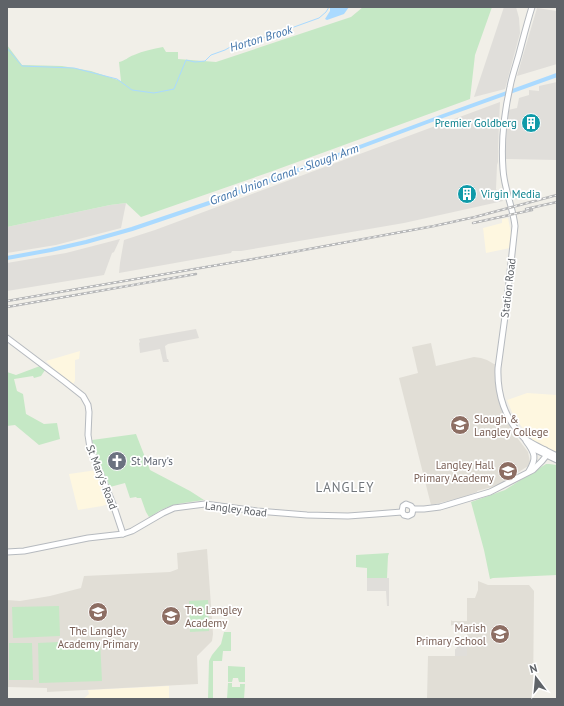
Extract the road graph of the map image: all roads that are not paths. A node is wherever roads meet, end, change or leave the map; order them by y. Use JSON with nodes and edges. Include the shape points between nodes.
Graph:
{"nodes":[{"id":1,"x":532,"y":7,"type":"edge"},
{"id":2,"x":7,"y":338,"type":"edge"},
{"id":3,"x":525,"y":439,"type":"junction"},
{"id":4,"x":532,"y":448,"type":"junction"},
{"id":5,"x":544,"y":453,"type":"junction"},
{"id":6,"x":557,"y":456,"type":"edge"},
{"id":7,"x":557,"y":460,"type":"edge"},
{"id":8,"x":528,"y":472,"type":"junction"},
{"id":9,"x":413,"y":509,"type":"junction"},
{"id":10,"x":402,"y":512,"type":"junction"},
{"id":11,"x":124,"y":534,"type":"junction"},
{"id":12,"x":7,"y":552,"type":"edge"}],
"edges":[{"from":1,"to":3,"type":"street","name":"Station Road","via":[[510,85],[502,147],[503,172],[515,226],[498,368],[500,395],[506,412]]},
{"from":2,"to":11,"type":"street","name":"St Mary's Road","via":[[83,396],[89,412],[90,448]]},
{"from":3,"to":4,"type":"street"},
{"from":3,"to":5,"type":"street","name":"Station Road"},
{"from":4,"to":5,"type":"street"},
{"from":4,"to":8,"type":"street","via":[[534,458]]},
{"from":5,"to":6,"type":"street"},
{"from":5,"to":7,"type":"street"},
{"from":5,"to":8,"type":"street"},
{"from":8,"to":9,"type":"street","via":[[485,494],[440,507]]},
{"from":9,"to":10,"type":"street","via":[[412,514],[408,516]]},
{"from":9,"to":10,"type":"street","via":[[406,504]]},
{"from":10,"to":11,"type":"street","name":"Langley Road","via":[[348,516],[307,515],[205,504],[174,508]]},
{"from":11,"to":12,"type":"street","name":"Langley Road"}]}
